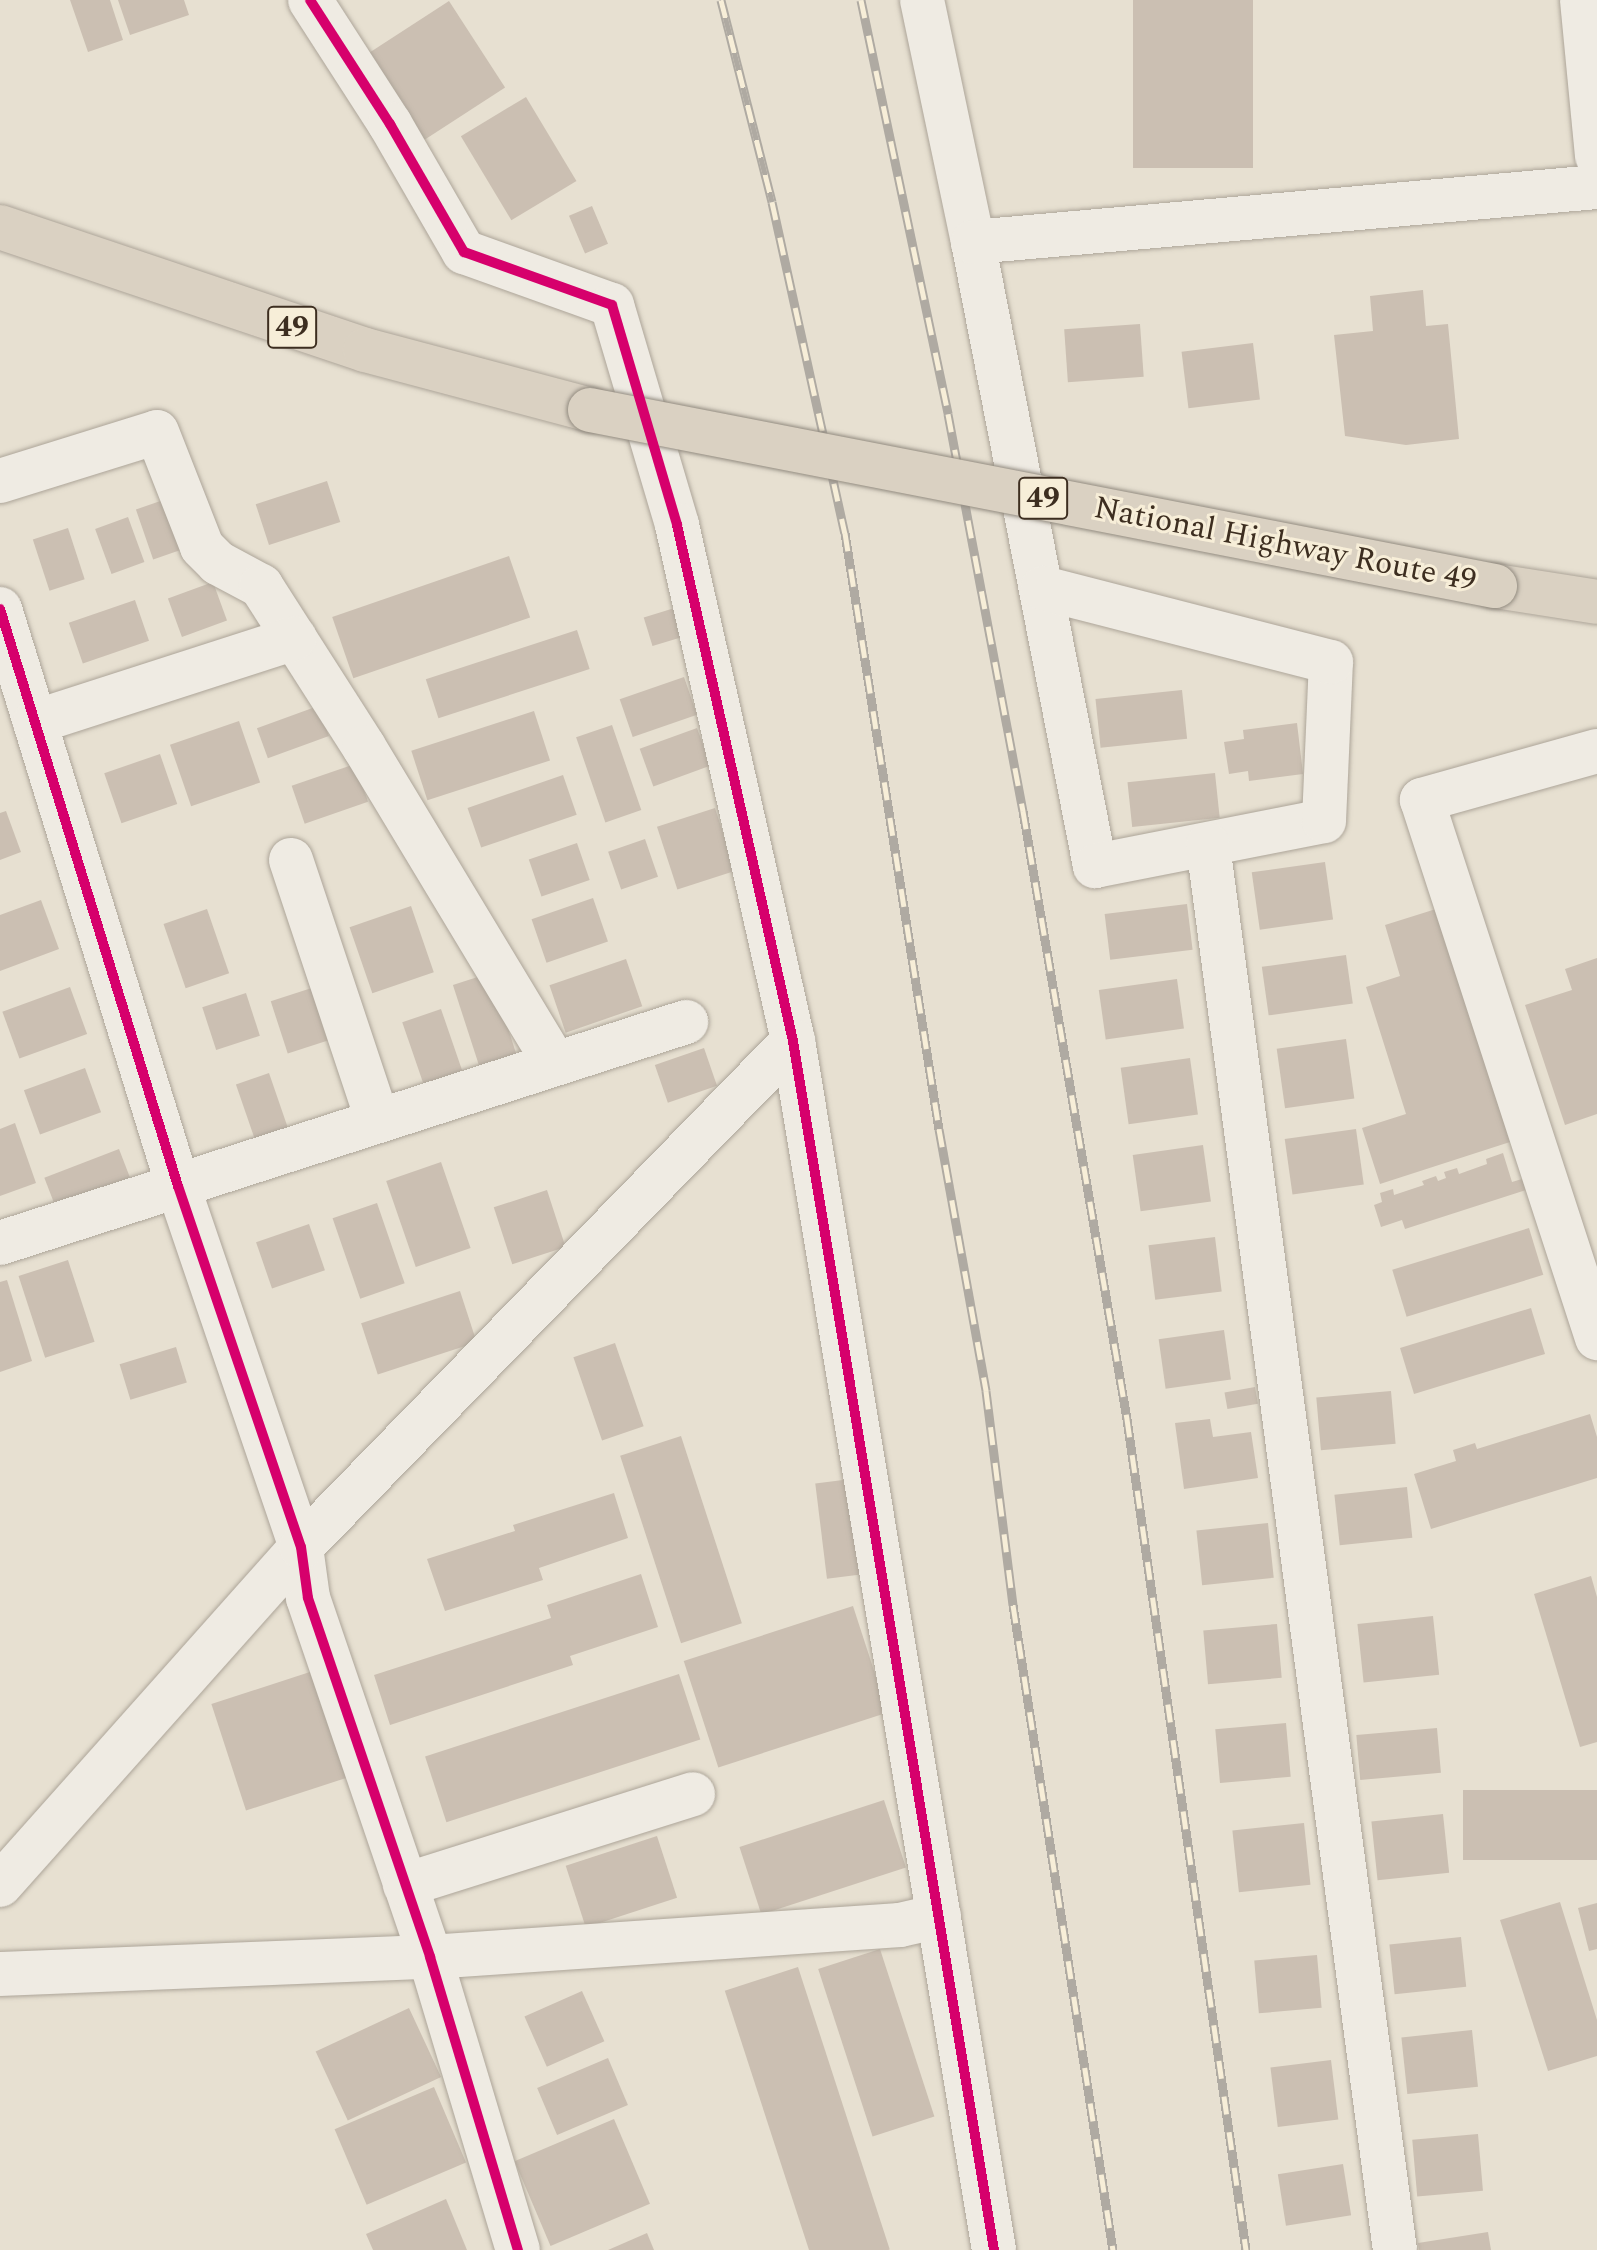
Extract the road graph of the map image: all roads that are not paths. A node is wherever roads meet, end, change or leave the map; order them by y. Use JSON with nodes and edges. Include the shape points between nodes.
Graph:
{"nodes":[{"id":1,"x":310,"y":0,"type":"edge"},
{"id":2,"x":922,"y":0,"type":"edge"},
{"id":3,"x":1582,"y":0,"type":"edge"},
{"id":4,"x":1597,"y":156,"type":"edge"},
{"id":5,"x":1597,"y":187,"type":"edge"},
{"id":6,"x":0,"y":227,"type":"edge"},
{"id":7,"x":973,"y":242,"type":"junction"},
{"id":8,"x":0,"y":481,"type":"edge"},
{"id":9,"x":1042,"y":588,"type":"junction"},
{"id":10,"x":1597,"y":602,"type":"edge"},
{"id":11,"x":0,"y":609,"type":"edge"},
{"id":12,"x":295,"y":638,"type":"junction"},
{"id":13,"x":35,"y":722,"type":"junction"},
{"id":14,"x":1597,"y":751,"type":"edge"},
{"id":15,"x":1208,"y":845,"type":"junction"},
{"id":16,"x":291,"y":860,"type":"dead end"},
{"id":17,"x":686,"y":1022,"type":"dead end"},
{"id":18,"x":793,"y":1041,"type":"junction"},
{"id":19,"x":555,"y":1064,"type":"junction"},
{"id":20,"x":378,"y":1121,"type":"junction"},
{"id":21,"x":178,"y":1186,"type":"junction"},
{"id":22,"x":0,"y":1243,"type":"edge"},
{"id":23,"x":1597,"y":1338,"type":"edge"},
{"id":24,"x":301,"y":1547,"type":"junction"},
{"id":25,"x":693,"y":1794,"type":"dead end"},
{"id":26,"x":0,"y":1885,"type":"edge"},
{"id":27,"x":405,"y":1885,"type":"junction"},
{"id":28,"x":939,"y":1916,"type":"junction"},
{"id":29,"x":430,"y":1957,"type":"junction"},
{"id":30,"x":0,"y":1974,"type":"edge"},
{"id":31,"x":518,"y":2250,"type":"edge"},
{"id":32,"x":994,"y":2250,"type":"edge"},
{"id":33,"x":1395,"y":2250,"type":"edge"}],
"edges":[{"from":1,"to":18,"type":"street","via":[[464,252],[612,305],[677,525]]},
{"from":2,"to":7,"type":"street"},
{"from":3,"to":4,"type":"street"},
{"from":5,"to":7,"type":"street"},
{"from":6,"to":10,"type":"highway","name":"National Highway Route 49","number":"49","bridge":true,"via":[[365,350],[590,410]]},
{"from":7,"to":9,"type":"street"},
{"from":8,"to":12,"type":"street","via":[[157,432],[202,547],[218,563],[261,586]]},
{"from":9,"to":15,"type":"street","via":[[1095,866]]},
{"from":9,"to":15,"type":"street","via":[[1331,662],[1324,821]]},
{"from":11,"to":13,"type":"street"},
{"from":12,"to":13,"type":"street"},
{"from":12,"to":19,"type":"street"},
{"from":13,"to":21,"type":"street"},
{"from":14,"to":23,"type":"street","via":[[1422,800]]},
{"from":15,"to":33,"type":"street"},
{"from":16,"to":20,"type":"street"},
{"from":17,"to":19,"type":"street"},
{"from":18,"to":24,"type":"street"},
{"from":18,"to":28,"type":"street"},
{"from":19,"to":20,"type":"street"},
{"from":20,"to":21,"type":"street"},
{"from":21,"to":22,"type":"street"},
{"from":21,"to":24,"type":"street"},
{"from":24,"to":26,"type":"street"},
{"from":24,"to":27,"type":"street","via":[[308,1598]]},
{"from":25,"to":27,"type":"street"},
{"from":27,"to":29,"type":"street"},
{"from":28,"to":29,"type":"street","via":[[900,1925]]},
{"from":28,"to":32,"type":"street"},
{"from":29,"to":30,"type":"street"},
{"from":29,"to":31,"type":"street"}]}
